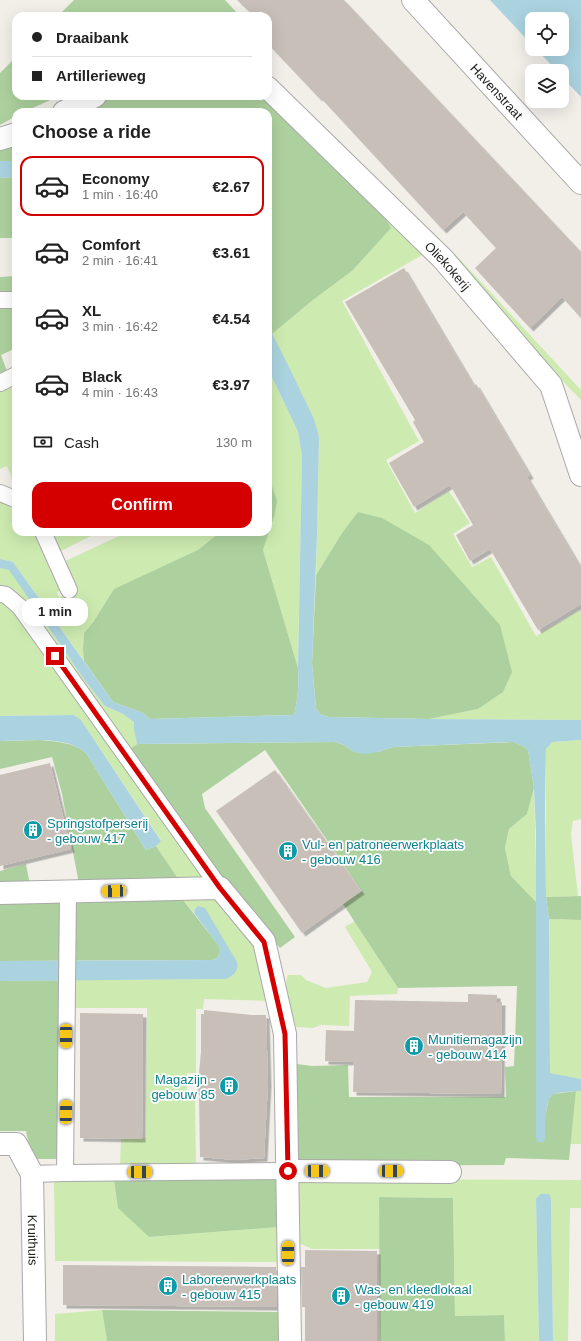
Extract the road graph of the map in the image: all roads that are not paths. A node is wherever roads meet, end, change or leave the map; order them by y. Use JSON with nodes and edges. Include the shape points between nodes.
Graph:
{"nodes":[{"id":1,"x":413,"y":0,"type":"edge"},
{"id":2,"x":272,"y":92,"type":"edge"},
{"id":3,"x":88,"y":100,"type":"edge"},
{"id":4,"x":72,"y":108,"type":"edge"},
{"id":5,"x":12,"y":135,"type":"edge"},
{"id":6,"x":0,"y":139,"type":"edge"},
{"id":7,"x":581,"y":184,"type":"edge"},
{"id":8,"x":0,"y":300,"type":"edge"},
{"id":9,"x":12,"y":300,"type":"edge"},
{"id":10,"x":12,"y":377,"type":"edge"},
{"id":11,"x":0,"y":383,"type":"edge"},
{"id":12,"x":581,"y":475,"type":"edge"},
{"id":13,"x":0,"y":493,"type":"edge"},
{"id":14,"x":12,"y":498,"type":"edge"},
{"id":15,"x":44,"y":536,"type":"edge"},
{"id":16,"x":2,"y":590,"type":"edge"},
{"id":17,"x":70,"y":590,"type":"dead end"},
{"id":18,"x":220,"y":888,"type":"junction"},
{"id":19,"x":68,"y":892,"type":"junction"},
{"id":20,"x":0,"y":893,"type":"edge"},
{"id":21,"x":8,"y":1144,"type":"edge"},
{"id":22,"x":288,"y":1171,"type":"junction"},
{"id":23,"x":450,"y":1172,"type":"dead end"},
{"id":24,"x":65,"y":1173,"type":"junction"},
{"id":25,"x":32,"y":1174,"type":"junction"},
{"id":26,"x":35,"y":1341,"type":"edge"},
{"id":27,"x":290,"y":1341,"type":"edge"}],
"edges":[{"from":1,"to":7,"type":"street","name":"Havenstraat"},
{"from":2,"to":12,"type":"street","name":"Oliekokerij","via":[[443,259],[551,385]]},
{"from":3,"to":4,"type":"street"},
{"from":5,"to":6,"type":"street"},
{"from":8,"to":9,"type":"lane"},
{"from":10,"to":11,"type":"lane"},
{"from":13,"to":14,"type":"lane"},
{"from":15,"to":17,"type":"lane"},
{"from":16,"to":18,"type":"lane","via":[[20,607]]},
{"from":18,"to":19,"type":"street"},
{"from":18,"to":22,"type":"street","via":[[264,942],[285,1034]]},
{"from":19,"to":20,"type":"street"},
{"from":19,"to":24,"type":"lane"},
{"from":21,"to":25,"type":"street","name":"Kruithuis"},
{"from":22,"to":23,"type":"street"},
{"from":22,"to":24,"type":"lane"},
{"from":22,"to":27,"type":"street"},
{"from":24,"to":25,"type":"lane"},
{"from":25,"to":26,"type":"street","name":"Kruithuis"}]}
